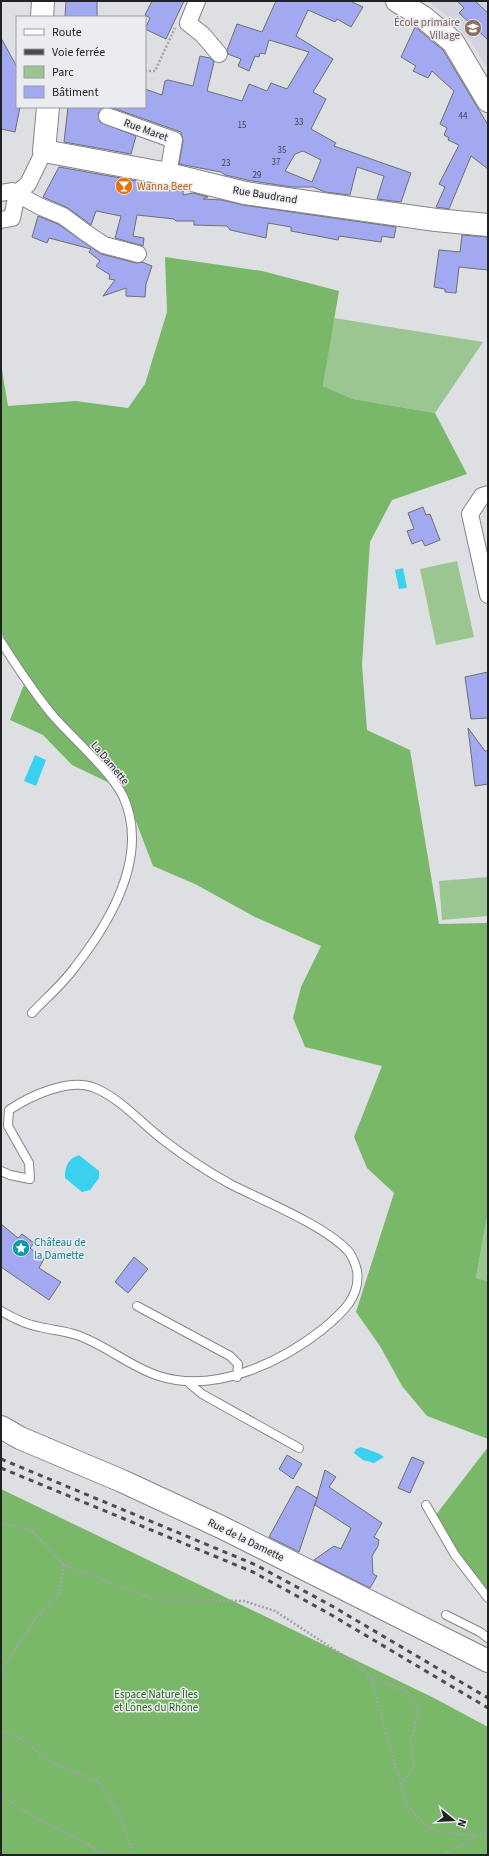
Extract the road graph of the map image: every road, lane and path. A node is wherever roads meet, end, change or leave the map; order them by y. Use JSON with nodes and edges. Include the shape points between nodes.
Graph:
{"nodes":[{"id":1,"x":44,"y":1,"type":"edge"},
{"id":2,"x":197,"y":1,"type":"edge"},
{"id":3,"x":397,"y":1,"type":"edge"},
{"id":4,"x":42,"y":16,"type":"edge"},
{"id":5,"x":188,"y":23,"type":"junction"},
{"id":6,"x":219,"y":54,"type":"dead end"},
{"id":7,"x":146,"y":71,"type":"edge"},
{"id":8,"x":488,"y":101,"type":"edge"},
{"id":9,"x":48,"y":108,"type":"edge"},
{"id":10,"x":107,"y":116,"type":"dead end"},
{"id":11,"x":44,"y":151,"type":"junction"},
{"id":12,"x":168,"y":174,"type":"junction"},
{"id":13,"x":9,"y":193,"type":"edge"},
{"id":14,"x":1,"y":220,"type":"edge"},
{"id":15,"x":488,"y":225,"type":"edge"},
{"id":16,"x":138,"y":254,"type":"dead end"},
{"id":17,"x":488,"y":494,"type":"edge"},
{"id":18,"x":488,"y":595,"type":"edge"},
{"id":19,"x":1,"y":642,"type":"edge"},
{"id":20,"x":32,"y":1013,"type":"dead end"},
{"id":21,"x":1,"y":1171,"type":"edge"},
{"id":22,"x":137,"y":1306,"type":"dead end"},
{"id":23,"x":1,"y":1311,"type":"edge"},
{"id":24,"x":237,"y":1377,"type":"junction"},
{"id":25,"x":189,"y":1382,"type":"junction"},
{"id":26,"x":1,"y":1427,"type":"edge"},
{"id":27,"x":299,"y":1448,"type":"dead end"},
{"id":28,"x":426,"y":1505,"type":"dead end"},
{"id":29,"x":1,"y":1523,"type":"edge"},
{"id":30,"x":64,"y":1565,"type":"junction"},
{"id":31,"x":488,"y":1598,"type":"edge"},
{"id":32,"x":446,"y":1615,"type":"dead end"},
{"id":33,"x":488,"y":1638,"type":"edge"},
{"id":34,"x":488,"y":1661,"type":"edge"},
{"id":35,"x":1,"y":1671,"type":"edge"},
{"id":36,"x":371,"y":1677,"type":"junction"},
{"id":37,"x":1,"y":1732,"type":"edge"},
{"id":38,"x":402,"y":1784,"type":"junction"},
{"id":39,"x":1,"y":1796,"type":"edge"},
{"id":40,"x":488,"y":1832,"type":"edge"},
{"id":41,"x":478,"y":1836,"type":"junction"},
{"id":42,"x":103,"y":1855,"type":"edge"},
{"id":43,"x":134,"y":1855,"type":"edge"},
{"id":44,"x":442,"y":1855,"type":"edge"}],
"edges":[{"from":1,"to":4,"type":"street"},
{"from":2,"to":5,"type":"street"},
{"from":3,"to":8,"type":"street","via":[[423,17],[453,42]]},
{"from":5,"to":6,"type":"street","via":[[203,35]]},
{"from":5,"to":7,"type":"path","via":[[176,26],[155,71]]},
{"from":9,"to":11,"type":"street"},
{"from":10,"to":12,"type":"street","name":"Rue Maret","via":[[174,140]]},
{"from":11,"to":12,"type":"street","name":"Rue Baudrand"},
{"from":11,"to":13,"type":"street","via":[[28,184]]},
{"from":12,"to":15,"type":"street","name":"Rue Baudrand","via":[[245,193]]},
{"from":13,"to":14,"type":"street","via":[[12,218]]},
{"from":13,"to":16,"type":"street","via":[[64,216],[104,245]]},
{"from":17,"to":18,"type":"street","via":[[482,496],[470,514]]},
{"from":19,"to":20,"type":"lane","name":"La Damette","via":[[54,717],[109,776],[122,795],[132,827],[132,853],[125,881],[104,928],[75,968]]},
{"from":21,"to":24,"type":"lane","via":[[30,1179],[29,1163],[8,1126],[9,1110],[23,1100],[67,1085],[94,1087],[124,1106],[161,1139],[195,1163],[302,1220],[350,1253],[357,1270],[357,1290],[343,1312],[287,1353]]},
{"from":22,"to":24,"type":"lane","via":[[230,1356],[238,1364]]},
{"from":23,"to":25,"type":"lane","via":[[37,1327],[76,1334],[159,1376]]},
{"from":24,"to":25,"type":"lane"},
{"from":25,"to":27,"type":"lane","via":[[202,1394]]},
{"from":26,"to":34,"type":"street","name":"Rue de la Damette","via":[[20,1438],[221,1527]]},
{"from":28,"to":31,"type":"lane","via":[[455,1555]]},
{"from":29,"to":30,"type":"path","via":[[32,1531]]},
{"from":30,"to":35,"type":"path","via":[[59,1594],[36,1618]]},
{"from":30,"to":36,"type":"path","via":[[157,1600],[244,1601],[275,1611],[358,1665]]},
{"from":32,"to":33,"type":"lane"},
{"from":36,"to":38,"type":"path"},
{"from":36,"to":38,"type":"path","via":[[406,1691],[419,1709],[411,1740],[413,1767]]},
{"from":37,"to":43,"type":"path","via":[[17,1736],[50,1761],[100,1783],[123,1823]]},
{"from":38,"to":41,"type":"path","via":[[406,1804],[425,1824],[437,1831]]},
{"from":39,"to":42,"type":"path"},
{"from":40,"to":41,"type":"path"},
{"from":41,"to":44,"type":"path"}]}
